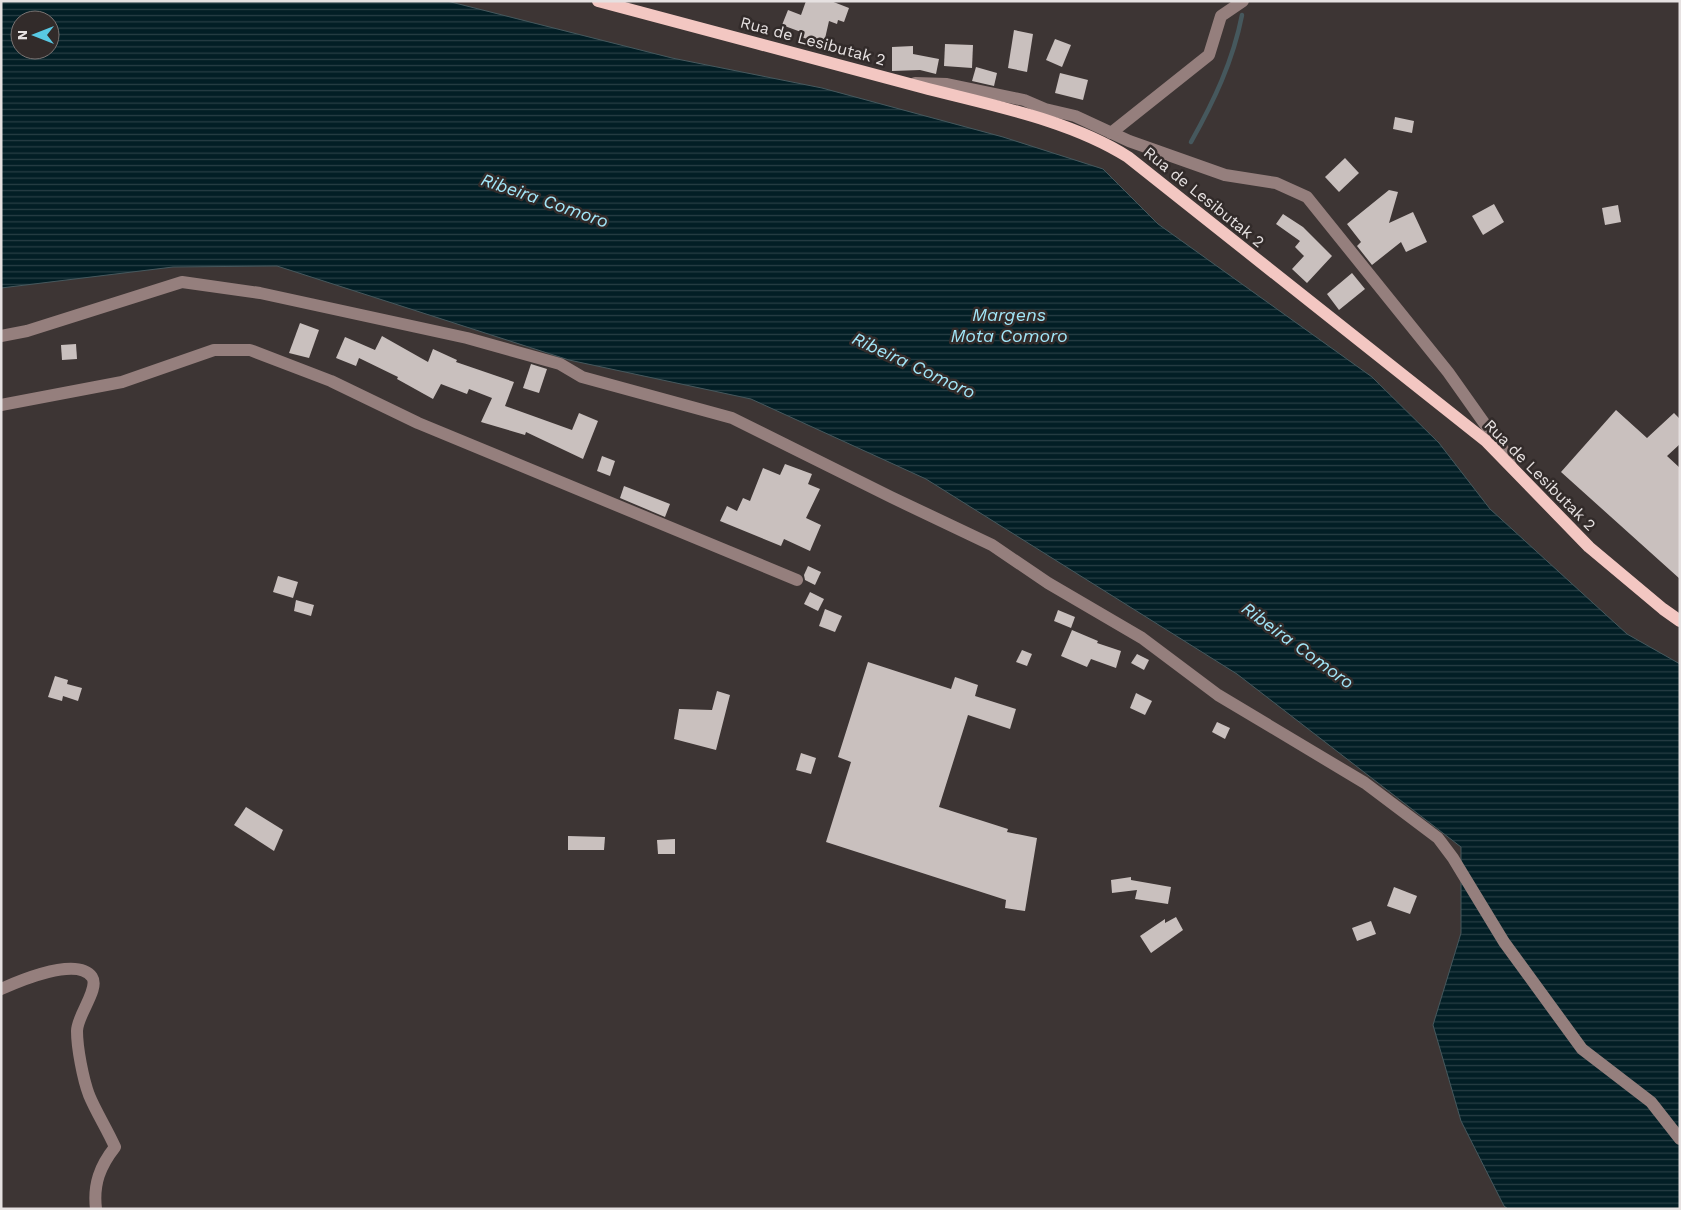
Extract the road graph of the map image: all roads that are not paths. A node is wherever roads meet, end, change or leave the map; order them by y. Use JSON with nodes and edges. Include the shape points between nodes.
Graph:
{"nodes":[{"id":1,"x":598,"y":1,"type":"edge"},
{"id":2,"x":1243,"y":1,"type":"edge"},
{"id":3,"x":906,"y":83,"type":"junction"},
{"id":4,"x":1111,"y":133,"type":"junction"},
{"id":5,"x":1,"y":336,"type":"edge"},
{"id":6,"x":1,"y":405,"type":"edge"},
{"id":7,"x":1526,"y":482,"type":"junction"},
{"id":8,"x":797,"y":580,"type":"dead end"},
{"id":9,"x":1680,"y":621,"type":"edge"},
{"id":10,"x":1,"y":989,"type":"edge"},
{"id":11,"x":1680,"y":1139,"type":"edge"},
{"id":12,"x":96,"y":1209,"type":"edge"}],
"edges":[{"from":1,"to":3,"type":"main road","name":"Rua de Lesibutak 2"},
{"from":2,"to":4,"type":"street","via":[[1221,16],[1210,56]]},
{"from":3,"to":4,"type":"street","via":[[947,84],[1024,100],[1075,116]]},
{"from":3,"to":7,"type":"main road","name":"Rua de Lesibutak 2","via":[[1066,127],[1102,141],[1128,157],[1486,441]]},
{"from":4,"to":7,"type":"street","via":[[1225,175],[1276,183],[1306,197],[1448,372]]},
{"from":5,"to":11,"type":"street","via":[[182,282],[260,294],[467,338],[560,364],[582,377],[732,418],[992,545],[1048,583],[1142,638],[1218,695],[1365,783],[1438,838],[1504,942],[1582,1049],[1651,1102]]},
{"from":6,"to":8,"type":"street","via":[[122,382],[214,350],[250,350],[331,381],[418,423]]},
{"from":7,"to":9,"type":"main road","name":"Rua de Lesibutak 2","via":[[1589,547]]},
{"from":10,"to":12,"type":"street","via":[[64,969],[80,970],[92,976],[94,989],[78,1022],[79,1049],[89,1094],[115,1147],[101,1164],[94,1192]]}]}
